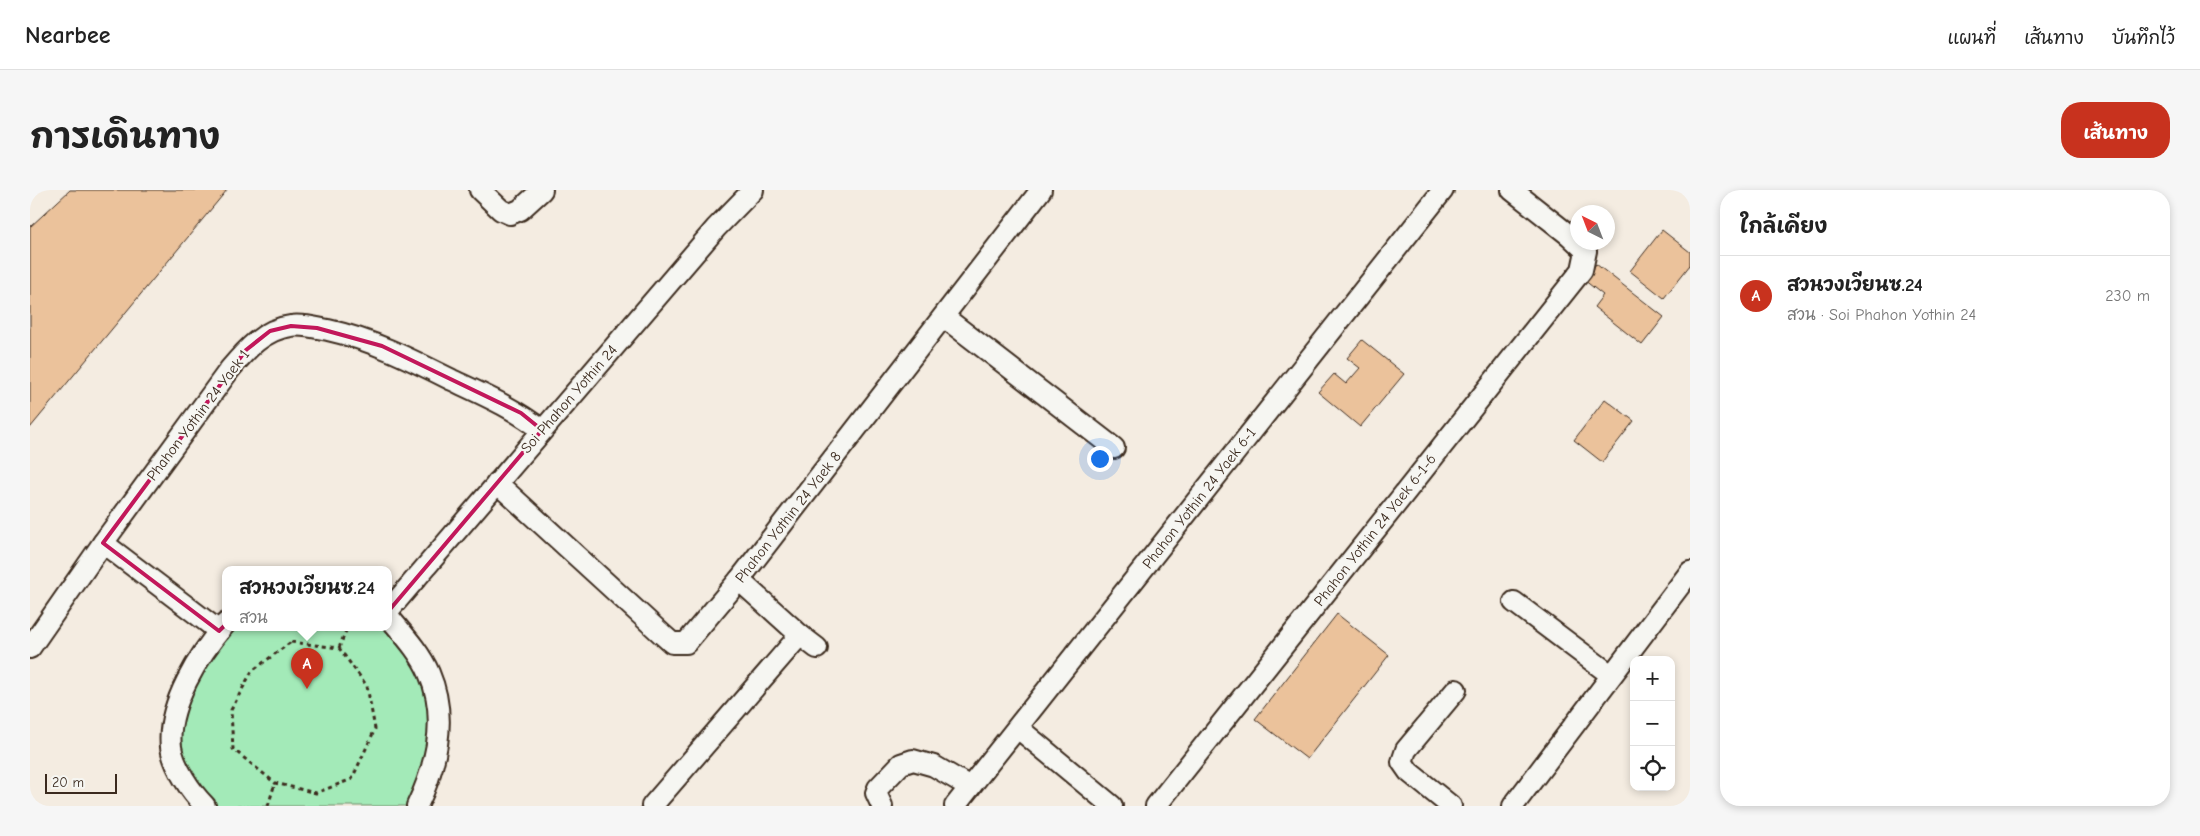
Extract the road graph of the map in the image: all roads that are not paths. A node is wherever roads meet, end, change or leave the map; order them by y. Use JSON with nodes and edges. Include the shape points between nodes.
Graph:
{"nodes":[{"id":1,"x":480,"y":190,"type":"edge"},
{"id":2,"x":542,"y":190,"type":"edge"},
{"id":3,"x":753,"y":190,"type":"edge"},
{"id":4,"x":1041,"y":190,"type":"edge"},
{"id":5,"x":1442,"y":190,"type":"edge"},
{"id":6,"x":1512,"y":190,"type":"edge"},
{"id":7,"x":944,"y":317,"type":"junction"},
{"id":8,"x":542,"y":430,"type":"junction"},
{"id":9,"x":1114,"y":448,"type":"dead end"},
{"id":10,"x":496,"y":483,"type":"junction"},
{"id":11,"x":103,"y":543,"type":"junction"},
{"id":12,"x":1690,"y":572,"type":"edge"},
{"id":13,"x":739,"y":580,"type":"junction"},
{"id":14,"x":1514,"y":602,"type":"dead end"},
{"id":15,"x":392,"y":606,"type":"edge"},
{"id":16,"x":392,"y":621,"type":"edge"},
{"id":17,"x":222,"y":628,"type":"edge"},
{"id":18,"x":800,"y":635,"type":"junction"},
{"id":19,"x":30,"y":648,"type":"edge"},
{"id":20,"x":817,"y":648,"type":"dead end"},
{"id":21,"x":1611,"y":675,"type":"junction"},
{"id":22,"x":1456,"y":690,"type":"dead end"},
{"id":23,"x":1018,"y":728,"type":"junction"},
{"id":24,"x":970,"y":787,"type":"junction"},
{"id":25,"x":205,"y":806,"type":"edge"},
{"id":26,"x":417,"y":806,"type":"edge"},
{"id":27,"x":652,"y":806,"type":"edge"},
{"id":28,"x":882,"y":806,"type":"edge"},
{"id":29,"x":955,"y":806,"type":"edge"},
{"id":30,"x":1112,"y":806,"type":"edge"},
{"id":31,"x":1156,"y":806,"type":"edge"},
{"id":32,"x":1451,"y":806,"type":"edge"},
{"id":33,"x":1513,"y":806,"type":"edge"}],
"edges":[{"from":1,"to":2,"type":"street","via":[[510,214],[520,210]]},
{"from":3,"to":8,"type":"street","name":"Soi Phahon Yothin 24","via":[[716,228]]},
{"from":4,"to":7,"type":"street","name":"Phahon Yothin 24 Yaek 8"},
{"from":5,"to":23,"type":"street","name":"Phahon Yothin 24 Yaek 6-1"},
{"from":6,"to":31,"type":"street","name":"Phahon Yothin 24 Yaek 6-1-6","via":[[1586,251],[1582,270]]},
{"from":7,"to":9,"type":"street"},
{"from":7,"to":13,"type":"street","name":"Phahon Yothin 24 Yaek 8"},
{"from":8,"to":10,"type":"street","name":"Soi Phahon Yothin 24"},
{"from":8,"to":11,"type":"street","name":"Phahon Yothin 24 Yaek 1","via":[[521,413],[382,346],[347,334],[291,326],[270,332],[246,350]]},
{"from":10,"to":13,"type":"street","name":"Phahon Yothin 24 Yaek 8","via":[[672,642],[686,643]]},
{"from":10,"to":15,"type":"street","name":"Soi Phahon Yothin 24"},
{"from":11,"to":17,"type":"street"},
{"from":11,"to":19,"type":"street","name":"Phahon Yothin 24 Yaek 1"},
{"from":12,"to":21,"type":"street"},
{"from":13,"to":18,"type":"street"},
{"from":14,"to":21,"type":"street"},
{"from":16,"to":26,"type":"street","via":[[428,671],[437,700],[439,734],[435,761]]},
{"from":17,"to":25,"type":"street","via":[[192,672],[171,732],[171,748],[178,767]]},
{"from":18,"to":20,"type":"street"},
{"from":18,"to":27,"type":"street"},
{"from":21,"to":33,"type":"street"},
{"from":22,"to":32,"type":"street","via":[[1406,750],[1402,762],[1409,772]]},
{"from":23,"to":24,"type":"street","name":"Phahon Yothin 24 Yaek 6-1"},
{"from":23,"to":30,"type":"street"},
{"from":24,"to":28,"type":"street","via":[[934,766],[913,760],[901,764],[878,788],[876,793]]},
{"from":24,"to":29,"type":"street","name":"Phahon Yothin 24 Yaek 6-1"}]}
